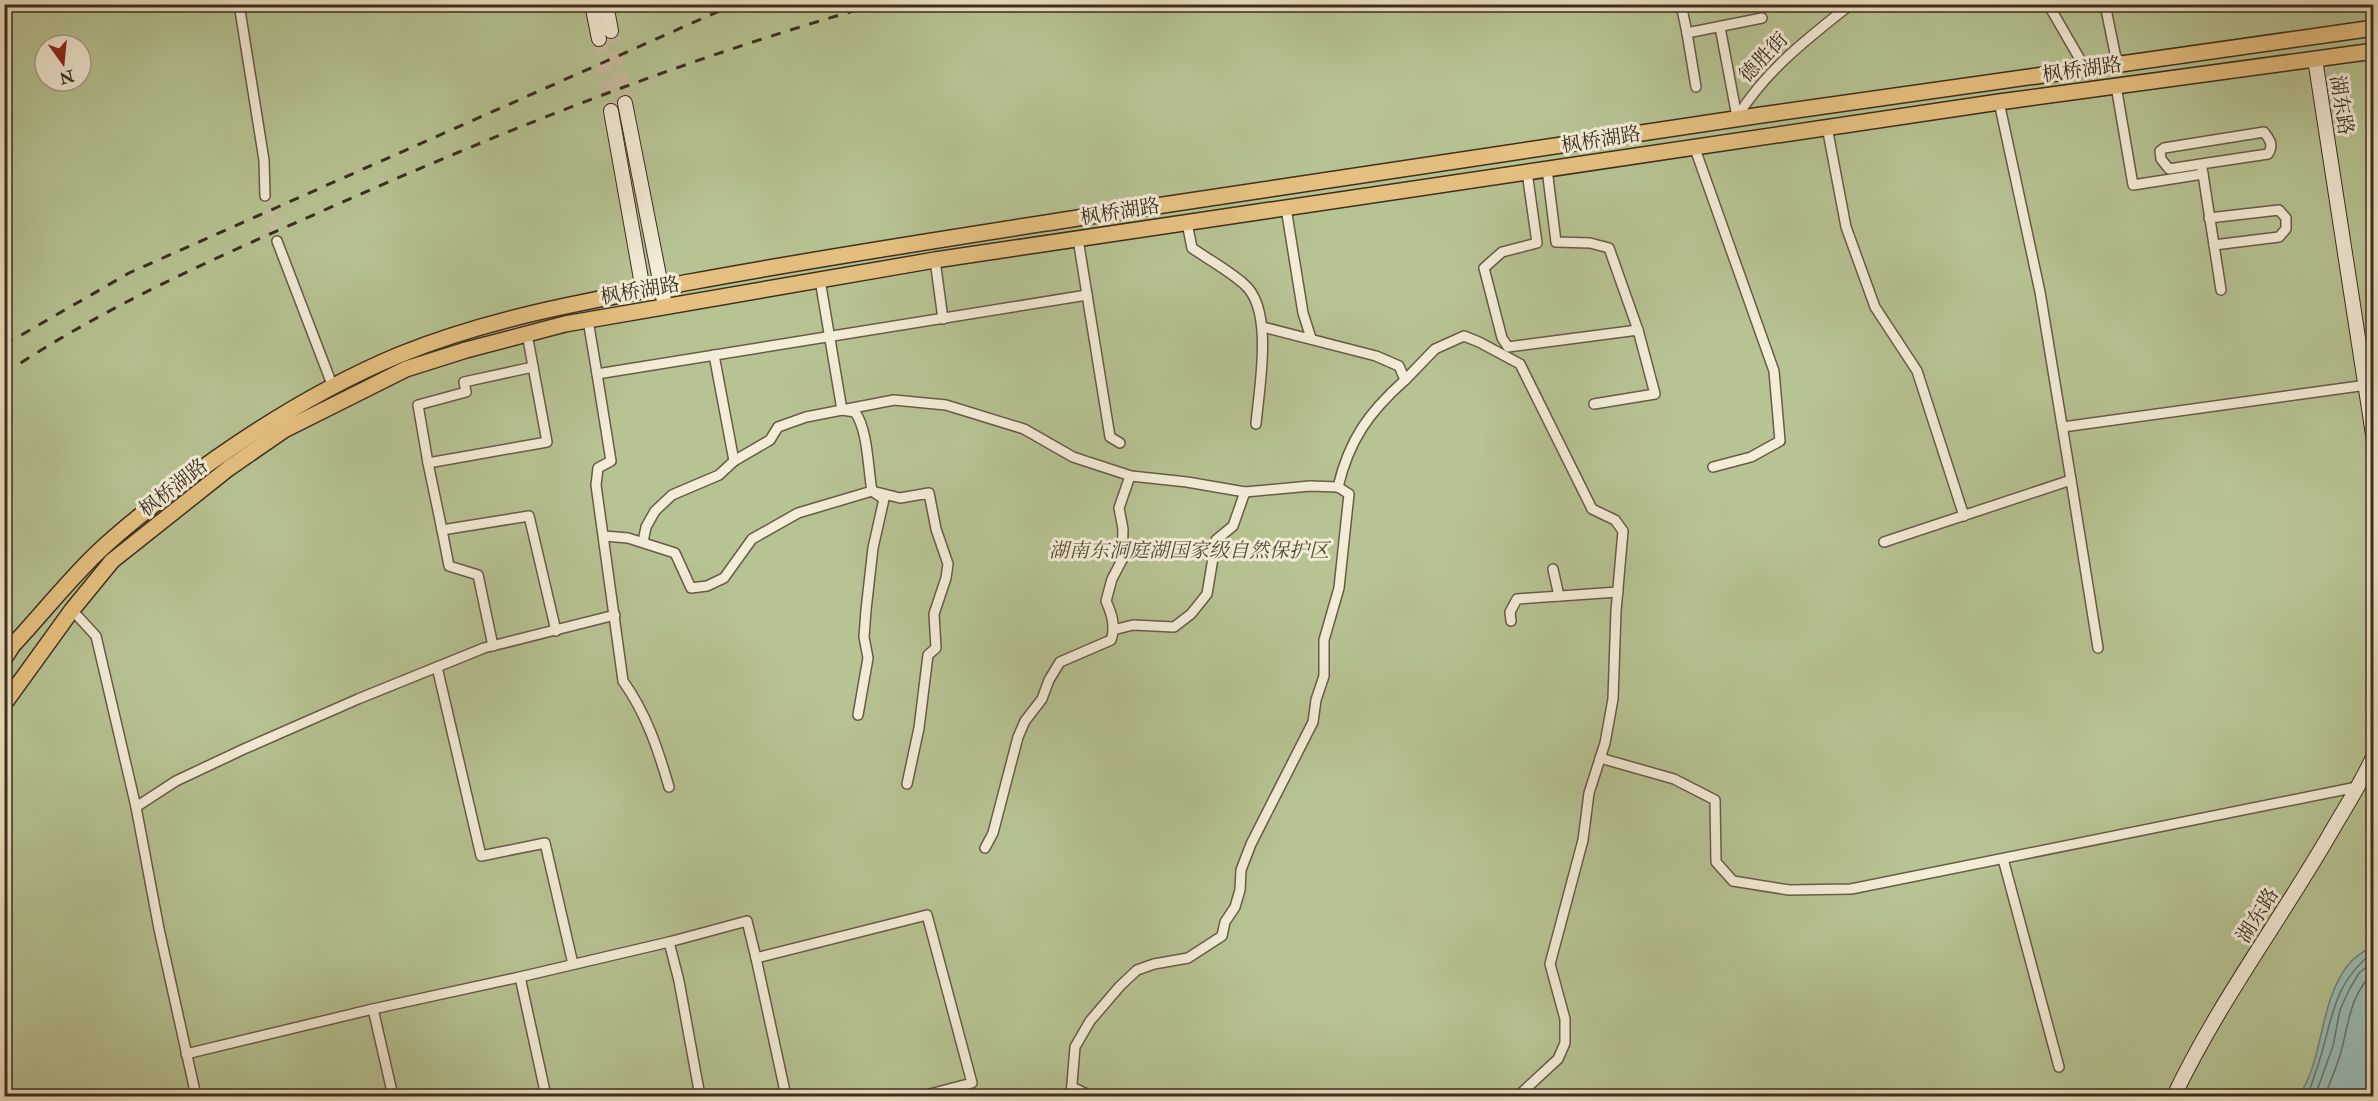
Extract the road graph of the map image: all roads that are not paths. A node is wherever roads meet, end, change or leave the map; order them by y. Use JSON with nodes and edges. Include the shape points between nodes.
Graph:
{"nodes":[{"id":1,"x":239,"y":4,"type":"edge"},
{"id":2,"x":592,"y":4,"type":"edge"},
{"id":3,"x":606,"y":4,"type":"edge"},
{"id":4,"x":1681,"y":4,"type":"edge"},
{"id":5,"x":1851,"y":4,"type":"edge"},
{"id":6,"x":2048,"y":4,"type":"edge"},
{"id":7,"x":2105,"y":4,"type":"edge"},
{"id":8,"x":1762,"y":18,"type":"dead end"},
{"id":9,"x":1720,"y":27,"type":"junction"},
{"id":10,"x":2373,"y":28,"type":"edge"},
{"id":11,"x":611,"y":31,"type":"tunnel mouth"},
{"id":12,"x":1687,"y":33,"type":"junction"},
{"id":13,"x":599,"y":39,"type":"tunnel mouth"},
{"id":14,"x":2373,"y":51,"type":"edge"},
{"id":15,"x":2315,"y":59,"type":"junction"},
{"id":16,"x":2117,"y":63,"type":"junction"},
{"id":17,"x":2085,"y":68,"type":"junction"},
{"id":18,"x":2116,"y":86,"type":"junction"},
{"id":19,"x":1696,"y":87,"type":"dead end"},
{"id":20,"x":1999,"y":102,"type":"junction"},
{"id":21,"x":625,"y":103,"type":"tunnel mouth"},
{"id":22,"x":610,"y":111,"type":"tunnel mouth"},
{"id":23,"x":1737,"y":117,"type":"junction"},
{"id":24,"x":1827,"y":127,"type":"junction"},
{"id":25,"x":1694,"y":147,"type":"junction"},
{"id":26,"x":2201,"y":164,"type":"junction"},
{"id":27,"x":1546,"y":169,"type":"junction"},
{"id":28,"x":1527,"y":172,"type":"junction"},
{"id":29,"x":2203,"y":174,"type":"junction"},
{"id":30,"x":265,"y":196,"type":"tunnel mouth"},
{"id":31,"x":1286,"y":208,"type":"junction"},
{"id":32,"x":2209,"y":218,"type":"junction"},
{"id":33,"x":1187,"y":223,"type":"junction"},
{"id":34,"x":1078,"y":239,"type":"junction"},
{"id":35,"x":277,"y":241,"type":"tunnel mouth"},
{"id":36,"x":1559,"y":242,"type":"junction"},
{"id":37,"x":1537,"y":243,"type":"junction"},
{"id":38,"x":2214,"y":244,"type":"junction"},
{"id":39,"x":935,"y":260,"type":"junction"},
{"id":40,"x":820,"y":280,"type":"junction"},
{"id":41,"x":661,"y":287,"type":"junction"},
{"id":42,"x":643,"y":290,"type":"junction"},
{"id":43,"x":2221,"y":290,"type":"dead end"},
{"id":44,"x":1087,"y":295,"type":"junction"},
{"id":45,"x":665,"y":306,"type":"junction"},
{"id":46,"x":943,"y":319,"type":"junction"},
{"id":47,"x":588,"y":320,"type":"junction"},
{"id":48,"x":1263,"y":327,"type":"junction"},
{"id":49,"x":1638,"y":330,"type":"junction"},
{"id":50,"x":527,"y":334,"type":"junction"},
{"id":51,"x":830,"y":337,"type":"junction"},
{"id":52,"x":1311,"y":338,"type":"junction"},
{"id":53,"x":714,"y":355,"type":"junction"},
{"id":54,"x":533,"y":367,"type":"junction"},
{"id":55,"x":597,"y":374,"type":"junction"},
{"id":56,"x":1405,"y":380,"type":"junction"},
{"id":57,"x":2369,"y":385,"type":"edge"},
{"id":58,"x":333,"y":387,"type":"junction"},
{"id":59,"x":1593,"y":404,"type":"dead end"},
{"id":60,"x":842,"y":410,"type":"junction"},
{"id":61,"x":1256,"y":424,"type":"dead end"},
{"id":62,"x":2063,"y":428,"type":"junction"},
{"id":63,"x":2373,"y":441,"type":"edge"},
{"id":64,"x":1120,"y":443,"type":"dead end"},
{"id":65,"x":734,"y":461,"type":"junction"},
{"id":66,"x":428,"y":464,"type":"junction"},
{"id":67,"x":1713,"y":467,"type":"dead end"},
{"id":68,"x":1130,"y":476,"type":"junction"},
{"id":69,"x":2071,"y":480,"type":"junction"},
{"id":70,"x":1338,"y":486,"type":"junction"},
{"id":71,"x":872,"y":491,"type":"junction"},
{"id":72,"x":1245,"y":492,"type":"junction"},
{"id":73,"x":1964,"y":516,"type":"junction"},
{"id":74,"x":442,"y":531,"type":"junction"},
{"id":75,"x":604,"y":536,"type":"junction"},
{"id":76,"x":643,"y":542,"type":"junction"},
{"id":77,"x":1884,"y":542,"type":"dead end"},
{"id":78,"x":1553,"y":569,"type":"dead end"},
{"id":79,"x":1618,"y":592,"type":"junction"},
{"id":80,"x":1559,"y":596,"type":"junction"},
{"id":81,"x":72,"y":610,"type":"junction"},
{"id":82,"x":615,"y":615,"type":"junction"},
{"id":83,"x":1511,"y":621,"type":"dead end"},
{"id":84,"x":1113,"y":630,"type":"junction"},
{"id":85,"x":556,"y":631,"type":"junction"},
{"id":86,"x":493,"y":646,"type":"junction"},
{"id":87,"x":7,"y":647,"type":"edge"},
{"id":88,"x":2098,"y":648,"type":"dead end"},
{"id":89,"x":437,"y":667,"type":"junction"},
{"id":90,"x":4,"y":705,"type":"edge"},
{"id":91,"x":858,"y":715,"type":"dead end"},
{"id":92,"x":2373,"y":755,"type":"edge"},
{"id":93,"x":1600,"y":758,"type":"junction"},
{"id":94,"x":907,"y":784,"type":"dead end"},
{"id":95,"x":669,"y":787,"type":"dead end"},
{"id":96,"x":2357,"y":787,"type":"junction"},
{"id":97,"x":136,"y":807,"type":"junction"},
{"id":98,"x":985,"y":848,"type":"dead end"},
{"id":99,"x":2003,"y":859,"type":"junction"},
{"id":100,"x":669,"y":942,"type":"junction"},
{"id":101,"x":756,"y":958,"type":"junction"},
{"id":102,"x":573,"y":964,"type":"junction"},
{"id":103,"x":520,"y":977,"type":"junction"},
{"id":104,"x":373,"y":1009,"type":"junction"},
{"id":105,"x":186,"y":1054,"type":"junction"},
{"id":106,"x":2059,"y":1067,"type":"dead end"},
{"id":107,"x":1071,"y":1092,"type":"edge"},
{"id":108,"x":196,"y":1096,"type":"edge"},
{"id":109,"x":393,"y":1096,"type":"edge"},
{"id":110,"x":546,"y":1096,"type":"edge"},
{"id":111,"x":700,"y":1096,"type":"edge"},
{"id":112,"x":786,"y":1096,"type":"edge"},
{"id":113,"x":922,"y":1096,"type":"edge"},
{"id":114,"x":1091,"y":1096,"type":"edge"},
{"id":115,"x":1518,"y":1096,"type":"edge"},
{"id":116,"x":2174,"y":1096,"type":"edge"}],
"edges":[{"from":1,"to":30,"type":"street","via":[[264,160]]},
{"from":2,"to":13,"type":"street"},
{"from":3,"to":11,"type":"street"},
{"from":4,"to":12,"type":"street"},
{"from":5,"to":23,"type":"street","name":"德胜街","via":[[1787,56],[1750,95]]},
{"from":6,"to":17,"type":"street"},
{"from":7,"to":16,"type":"street"},
{"from":8,"to":9,"type":"street"},
{"from":9,"to":12,"type":"street"},
{"from":9,"to":23,"type":"street"},
{"from":10,"to":16,"type":"main road","name":"枫桥湖路"},
{"from":12,"to":19,"type":"street"},
{"from":14,"to":15,"type":"main road","name":"枫桥湖路"},
{"from":15,"to":18,"type":"main road","name":"枫桥湖路"},
{"from":15,"to":57,"type":"street","name":"湖东路"},
{"from":16,"to":17,"type":"main road","name":"枫桥湖路"},
{"from":17,"to":23,"type":"main road","name":"枫桥湖路"},
{"from":18,"to":20,"type":"main road","name":"枫桥湖路"},
{"from":18,"to":29,"type":"street","via":[[2133,185]]},
{"from":20,"to":24,"type":"main road","name":"枫桥湖路"},
{"from":20,"to":62,"type":"street","via":[[2040,292]]},
{"from":21,"to":41,"type":"street"},
{"from":22,"to":42,"type":"street"},
{"from":23,"to":41,"type":"main road","name":"枫桥湖路","via":[[920,243]]},
{"from":24,"to":25,"type":"main road","name":"枫桥湖路"},
{"from":24,"to":73,"type":"street","via":[[1846,227],[1875,307],[1917,371]]},
{"from":25,"to":27,"type":"main road","name":"枫桥湖路"},
{"from":25,"to":67,"type":"street","via":[[1774,371],[1778,403],[1780,441],[1751,457]]},
{"from":26,"to":26,"type":"street","via":[[2268,154],[2271,140],[2264,132],[2160,151],[2169,169]]},
{"from":26,"to":29,"type":"street"},
{"from":27,"to":28,"type":"main road","name":"枫桥湖路"},
{"from":27,"to":36,"type":"street"},
{"from":28,"to":31,"type":"main road","name":"枫桥湖路"},
{"from":28,"to":37,"type":"street"},
{"from":29,"to":32,"type":"street"},
{"from":31,"to":33,"type":"main road","name":"枫桥湖路"},
{"from":31,"to":52,"type":"street","via":[[1303,314]]},
{"from":32,"to":38,"type":"street"},
{"from":32,"to":38,"type":"street","via":[[2279,210],[2286,218],[2286,230],[2279,237]]},
{"from":33,"to":34,"type":"main road","name":"枫桥湖路"},
{"from":33,"to":48,"type":"street","via":[[1192,248],[1247,286]]},
{"from":34,"to":39,"type":"main road","name":"枫桥湖路"},
{"from":34,"to":44,"type":"street"},
{"from":35,"to":58,"type":"street"},
{"from":36,"to":37,"type":"street"},
{"from":36,"to":49,"type":"street","via":[[1609,248]]},
{"from":37,"to":49,"type":"street","via":[[1502,252],[1484,268],[1502,338],[1508,347]]},
{"from":38,"to":43,"type":"street"},
{"from":39,"to":40,"type":"main road","name":"枫桥湖路"},
{"from":39,"to":46,"type":"street"},
{"from":40,"to":45,"type":"main road","name":"枫桥湖路"},
{"from":40,"to":51,"type":"street"},
{"from":41,"to":42,"type":"main road","name":"枫桥湖路"},
{"from":41,"to":45,"type":"street"},
{"from":42,"to":58,"type":"main road","name":"枫桥湖路","via":[[456,333]]},
{"from":44,"to":46,"type":"street"},
{"from":44,"to":64,"type":"street","via":[[1110,437]]},
{"from":45,"to":47,"type":"main road","name":"枫桥湖路"},
{"from":46,"to":51,"type":"street"},
{"from":47,"to":50,"type":"main road","name":"枫桥湖路"},
{"from":47,"to":55,"type":"street"},
{"from":48,"to":52,"type":"street"},
{"from":48,"to":61,"type":"street"},
{"from":49,"to":59,"type":"street","via":[[1655,394]]},
{"from":50,"to":54,"type":"street"},
{"from":50,"to":81,"type":"main road","name":"枫桥湖路","via":[[406,369],[284,430],[112,561]]},
{"from":51,"to":53,"type":"street"},
{"from":51,"to":60,"type":"street"},
{"from":52,"to":56,"type":"street","via":[[1399,366]]},
{"from":53,"to":55,"type":"street"},
{"from":53,"to":65,"type":"street"},
{"from":54,"to":66,"type":"street","via":[[464,382],[466,392],[418,405]]},
{"from":54,"to":66,"type":"street","via":[[547,442]]},
{"from":55,"to":75,"type":"street","via":[[611,461],[598,468],[596,485]]},
{"from":56,"to":70,"type":"street","via":[[1356,434]]},
{"from":56,"to":79,"type":"street","via":[[1435,349],[1464,336],[1520,364],[1592,509],[1615,520],[1623,531]]},
{"from":57,"to":62,"type":"street"},
{"from":57,"to":63,"type":"street","name":"湖东路"},
{"from":58,"to":87,"type":"main road","name":"枫桥湖路","via":[[273,418],[156,503],[97,553]]},
{"from":60,"to":65,"type":"street","via":[[778,427],[770,440]]},
{"from":60,"to":68,"type":"street","via":[[894,400],[946,405],[1024,429],[1073,457]]},
{"from":60,"to":71,"type":"street","via":[[855,412],[859,418]]},
{"from":62,"to":69,"type":"street"},
{"from":65,"to":76,"type":"street","via":[[719,475],[672,495],[646,527]]},
{"from":66,"to":74,"type":"street"},
{"from":68,"to":72,"type":"street"},
{"from":68,"to":84,"type":"street","via":[[1119,508],[1122,561],[1106,601]]},
{"from":69,"to":73,"type":"street"},
{"from":69,"to":88,"type":"street"},
{"from":70,"to":72,"type":"street"},
{"from":70,"to":107,"type":"street","via":[[1349,495],[1339,588],[1324,640],[1324,676],[1313,722],[1251,844],[1241,870],[1235,907],[1222,936],[1209,946],[1188,958],[1137,970],[1120,986],[1090,1021],[1075,1047]]},
{"from":71,"to":76,"type":"street","via":[[798,513],[776,524],[752,539],[724,578],[707,586],[691,588],[675,553]]},
{"from":71,"to":91,"type":"street","via":[[884,499],[873,548],[864,637],[868,658]]},
{"from":71,"to":94,"type":"street","via":[[900,498],[929,493],[948,564],[934,614],[936,648],[928,655]]},
{"from":72,"to":84,"type":"street","via":[[1233,526],[1216,540],[1207,594],[1191,614],[1174,627],[1133,625]]},
{"from":73,"to":77,"type":"street"},
{"from":74,"to":85,"type":"street","via":[[529,516]]},
{"from":74,"to":86,"type":"street","via":[[449,566],[478,575]]},
{"from":75,"to":76,"type":"street"},
{"from":75,"to":82,"type":"street"},
{"from":78,"to":80,"type":"street"},
{"from":79,"to":80,"type":"street"},
{"from":79,"to":93,"type":"street","via":[[1613,699]]},
{"from":80,"to":83,"type":"street","via":[[1517,598],[1510,612]]},
{"from":81,"to":90,"type":"main road","name":"枫桥湖路"},
{"from":81,"to":97,"type":"street","via":[[96,636]]},
{"from":82,"to":85,"type":"street"},
{"from":82,"to":95,"type":"street","via":[[623,681],[636,698],[654,738]]},
{"from":84,"to":98,"type":"street","via":[[1112,640],[1060,662],[1049,680],[1042,699],[1018,736],[998,816]]},
{"from":85,"to":86,"type":"street"},
{"from":86,"to":89,"type":"street"},
{"from":89,"to":97,"type":"street","via":[[244,749],[176,781]]},
{"from":89,"to":102,"type":"street","via":[[481,856],[545,843]]},
{"from":92,"to":96,"type":"street","name":"湖东路"},
{"from":93,"to":99,"type":"street","via":[[1674,779],[1715,800],[1716,862],[1733,881],[1789,890],[1851,889]]},
{"from":93,"to":115,"type":"street","via":[[1550,964],[1564,1019],[1565,1043],[1558,1059]]},
{"from":96,"to":99,"type":"street"},
{"from":96,"to":116,"type":"street","name":"湖东路","via":[[2192,1058]]},
{"from":97,"to":105,"type":"street"},
{"from":99,"to":106,"type":"street"},
{"from":100,"to":101,"type":"street","via":[[747,921]]},
{"from":100,"to":102,"type":"street"},
{"from":100,"to":111,"type":"street","via":[[680,981]]},
{"from":101,"to":112,"type":"street"},
{"from":101,"to":113,"type":"street","via":[[927,915],[972,1083]]},
{"from":102,"to":103,"type":"street"},
{"from":103,"to":104,"type":"street"},
{"from":103,"to":110,"type":"street"},
{"from":104,"to":105,"type":"street"},
{"from":104,"to":109,"type":"street"},
{"from":105,"to":108,"type":"street"},
{"from":107,"to":114,"type":"street"}]}
